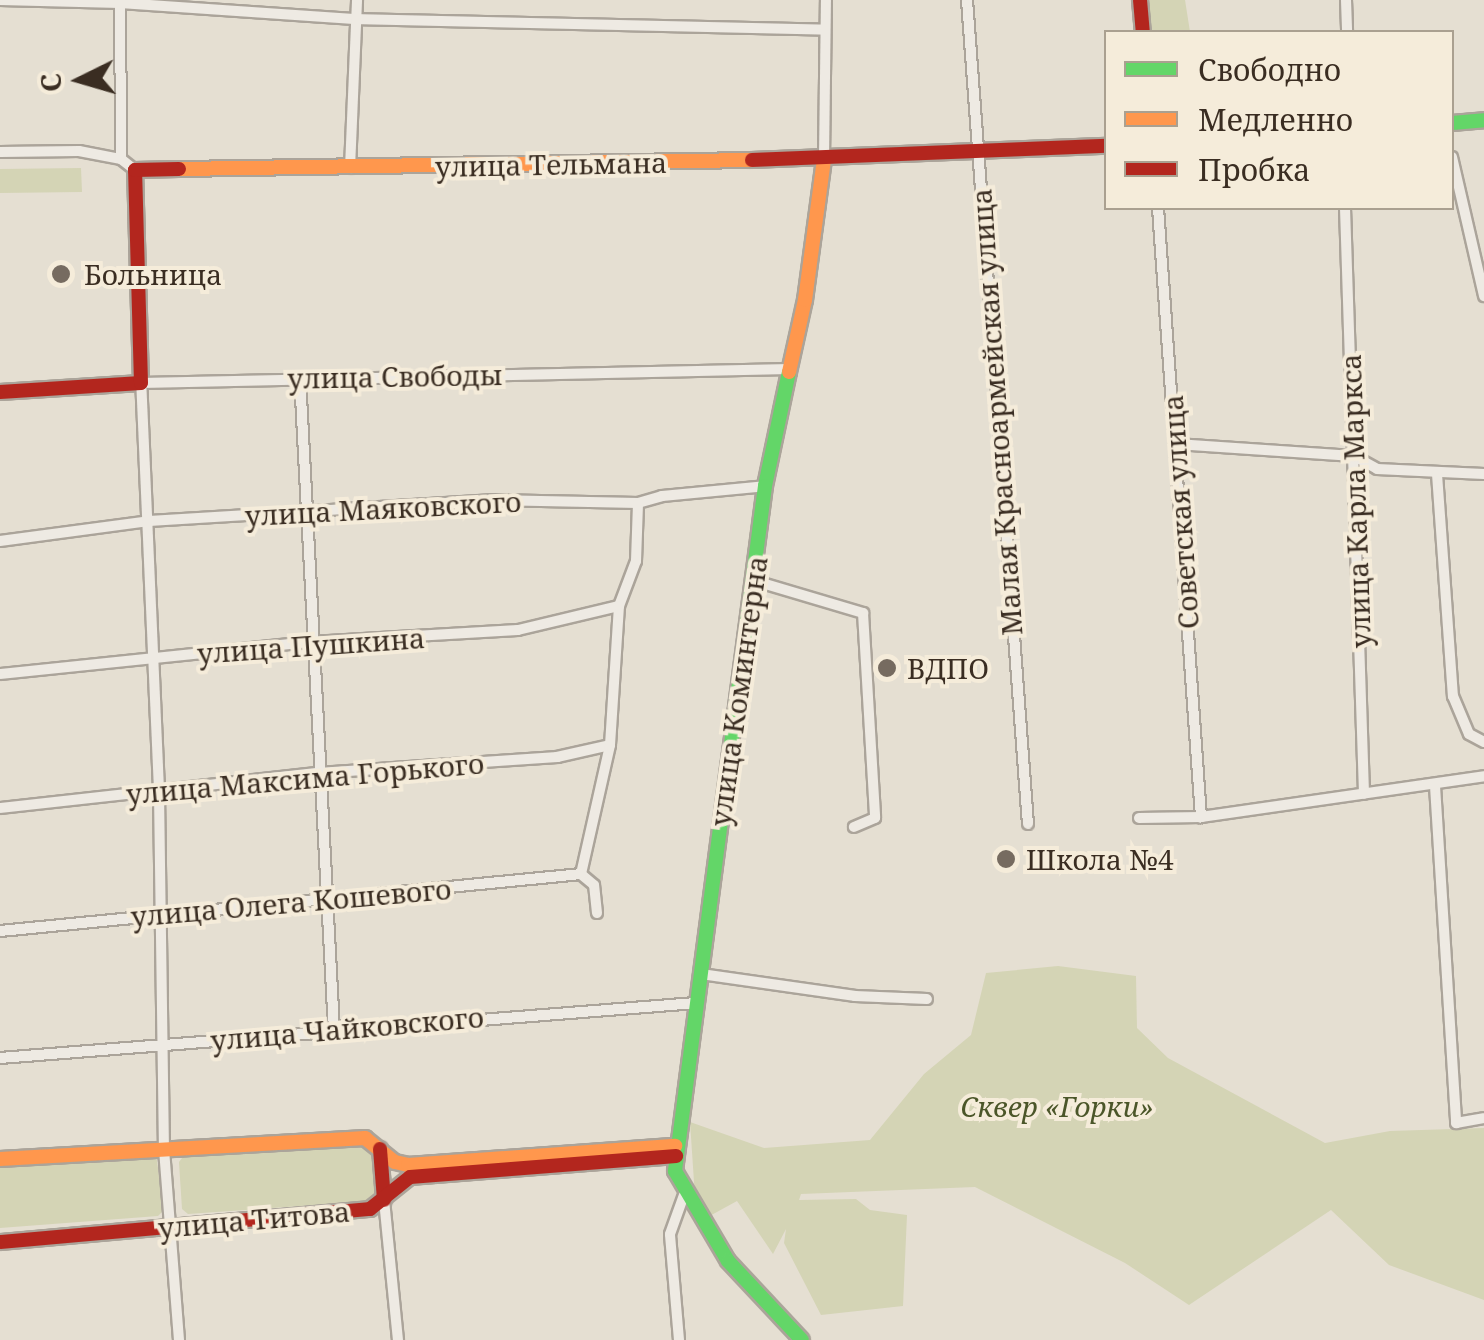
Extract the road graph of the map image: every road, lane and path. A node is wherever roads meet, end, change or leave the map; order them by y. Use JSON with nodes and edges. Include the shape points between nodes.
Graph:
{"nodes":[{"id":1,"x":0,"y":0,"type":"edge"},
{"id":2,"x":357,"y":0,"type":"edge"},
{"id":3,"x":826,"y":0,"type":"edge"},
{"id":4,"x":967,"y":0,"type":"edge"},
{"id":5,"x":1140,"y":0,"type":"edge"},
{"id":6,"x":1346,"y":0,"type":"edge"},
{"id":7,"x":120,"y":1,"type":"edge"},
{"id":8,"x":356,"y":20,"type":"junction"},
{"id":9,"x":825,"y":30,"type":"junction"},
{"id":10,"x":1143,"y":30,"type":"edge"},
{"id":11,"x":1347,"y":30,"type":"edge"},
{"id":12,"x":1484,"y":120,"type":"edge"},
{"id":13,"x":1454,"y":123,"type":"edge"},
{"id":14,"x":1104,"y":146,"type":"edge"},
{"id":15,"x":0,"y":152,"type":"edge"},
{"id":16,"x":977,"y":154,"type":"junction"},
{"id":17,"x":121,"y":159,"type":"junction"},
{"id":18,"x":824,"y":159,"type":"junction"},
{"id":19,"x":1454,"y":166,"type":"edge"},
{"id":20,"x":350,"y":168,"type":"junction"},
{"id":21,"x":135,"y":170,"type":"junction"},
{"id":22,"x":1158,"y":210,"type":"edge"},
{"id":23,"x":1345,"y":210,"type":"edge"},
{"id":24,"x":1484,"y":296,"type":"edge"},
{"id":25,"x":790,"y":369,"type":"junction"},
{"id":26,"x":300,"y":377,"type":"junction"},
{"id":27,"x":141,"y":384,"type":"junction"},
{"id":28,"x":0,"y":392,"type":"edge"},
{"id":29,"x":1176,"y":444,"type":"junction"},
{"id":30,"x":1354,"y":456,"type":"junction"},
{"id":31,"x":1438,"y":474,"type":"junction"},
{"id":32,"x":1484,"y":474,"type":"edge"},
{"id":33,"x":765,"y":486,"type":"junction"},
{"id":34,"x":638,"y":503,"type":"junction"},
{"id":35,"x":306,"y":511,"type":"junction"},
{"id":36,"x":148,"y":521,"type":"junction"},
{"id":37,"x":0,"y":541,"type":"edge"},
{"id":38,"x":754,"y":581,"type":"junction"},
{"id":39,"x":619,"y":606,"type":"junction"},
{"id":40,"x":311,"y":642,"type":"junction"},
{"id":41,"x":151,"y":657,"type":"junction"},
{"id":42,"x":0,"y":674,"type":"edge"},
{"id":43,"x":1484,"y":742,"type":"edge"},
{"id":44,"x":610,"y":744,"type":"junction"},
{"id":45,"x":318,"y":773,"type":"junction"},
{"id":46,"x":1484,"y":776,"type":"edge"},
{"id":47,"x":1435,"y":786,"type":"junction"},
{"id":48,"x":158,"y":790,"type":"junction"},
{"id":49,"x":1364,"y":794,"type":"junction"},
{"id":50,"x":0,"y":808,"type":"edge"},
{"id":51,"x":1201,"y":817,"type":"junction"},
{"id":52,"x":1139,"y":818,"type":"dead end"},
{"id":53,"x":1028,"y":824,"type":"dead end"},
{"id":54,"x":854,"y":827,"type":"dead end"},
{"id":55,"x":582,"y":874,"type":"junction"},
{"id":56,"x":324,"y":900,"type":"junction"},
{"id":57,"x":160,"y":913,"type":"junction"},
{"id":58,"x":597,"y":913,"type":"dead end"},
{"id":59,"x":0,"y":931,"type":"edge"},
{"id":60,"x":702,"y":974,"type":"junction"},
{"id":61,"x":928,"y":1000,"type":"dead end"},
{"id":62,"x":695,"y":1003,"type":"junction"},
{"id":63,"x":334,"y":1030,"type":"junction"},
{"id":64,"x":165,"y":1041,"type":"junction"},
{"id":65,"x":0,"y":1058,"type":"edge"},
{"id":66,"x":1484,"y":1118,"type":"edge"},
{"id":67,"x":380,"y":1148,"type":"junction"},
{"id":68,"x":164,"y":1151,"type":"junction"},
{"id":69,"x":675,"y":1151,"type":"junction"},
{"id":70,"x":0,"y":1159,"type":"edge"},
{"id":71,"x":684,"y":1194,"type":"junction"},
{"id":72,"x":384,"y":1200,"type":"junction"},
{"id":73,"x":370,"y":1208,"type":"junction"},
{"id":74,"x":385,"y":1222,"type":"junction"},
{"id":75,"x":168,"y":1228,"type":"junction"},
{"id":76,"x":0,"y":1242,"type":"edge"},
{"id":77,"x":179,"y":1340,"type":"edge"},
{"id":78,"x":398,"y":1340,"type":"edge"},
{"id":79,"x":680,"y":1340,"type":"edge"},
{"id":80,"x":802,"y":1340,"type":"edge"}],
"edges":[{"from":1,"to":7,"type":"street"},
{"from":2,"to":8,"type":"street"},
{"from":3,"to":9,"type":"street","name":"улица Коминтерна"},
{"from":4,"to":16,"type":"street","name":"Малая Красноармейская улица"},
{"from":5,"to":10,"type":"street"},
{"from":6,"to":11,"type":"street"},
{"from":7,"to":8,"type":"street"},
{"from":7,"to":17,"type":"street"},
{"from":8,"to":9,"type":"street"},
{"from":8,"to":20,"type":"street"},
{"from":9,"to":18,"type":"street","name":"улица Коминтерна"},
{"from":12,"to":13,"type":"street"},
{"from":14,"to":16,"type":"street","name":"улица Тельмана"},
{"from":15,"to":17,"type":"street","via":[[80,151]]},
{"from":16,"to":18,"type":"street","name":"улица Тельмана"},
{"from":16,"to":53,"type":"street","name":"Малая Красноармейская улица"},
{"from":17,"to":21,"type":"street"},
{"from":18,"to":20,"type":"street","name":"улица Тельмана"},
{"from":18,"to":25,"type":"street","name":"улица Коминтерна"},
{"from":19,"to":24,"type":"street"},
{"from":20,"to":21,"type":"street","name":"улица Тельмана"},
{"from":21,"to":27,"type":"street"},
{"from":22,"to":29,"type":"street","name":"Советская улица"},
{"from":23,"to":30,"type":"street","name":"улица Карла Маркса"},
{"from":25,"to":26,"type":"street","name":"улица Свободы"},
{"from":25,"to":33,"type":"street","name":"улица Коминтерна"},
{"from":26,"to":27,"type":"street","name":"улица Свободы"},
{"from":26,"to":35,"type":"street"},
{"from":27,"to":28,"type":"street","name":"улица Свободы"},
{"from":27,"to":36,"type":"street"},
{"from":29,"to":30,"type":"street"},
{"from":29,"to":51,"type":"street","name":"Советская улица"},
{"from":30,"to":31,"type":"street","via":[[1376,469]]},
{"from":30,"to":49,"type":"street","name":"улица Карла Маркса"},
{"from":31,"to":32,"type":"street"},
{"from":31,"to":43,"type":"street","via":[[1453,696],[1469,734]]},
{"from":33,"to":34,"type":"street","name":"улица Маяковского"},
{"from":33,"to":38,"type":"street","name":"улица Коминтерна"},
{"from":34,"to":35,"type":"street","name":"улица Маяковского","via":[[490,500]]},
{"from":34,"to":39,"type":"street","via":[[636,561]]},
{"from":35,"to":36,"type":"street","name":"улица Маяковского"},
{"from":35,"to":40,"type":"street"},
{"from":36,"to":37,"type":"street","name":"улица Маяковского"},
{"from":36,"to":41,"type":"street"},
{"from":38,"to":54,"type":"street","via":[[863,613],[875,818]]},
{"from":38,"to":60,"type":"street","name":"улица Коминтерна"},
{"from":39,"to":40,"type":"street","name":"улица Пушкина","via":[[518,630]]},
{"from":39,"to":44,"type":"street"},
{"from":40,"to":41,"type":"street","name":"улица Пушкина"},
{"from":40,"to":45,"type":"street"},
{"from":41,"to":42,"type":"street","name":"улица Пушкина"},
{"from":41,"to":48,"type":"street"},
{"from":44,"to":45,"type":"street","name":"улица Максима Горького","via":[[557,757]]},
{"from":44,"to":55,"type":"street"},
{"from":45,"to":48,"type":"street","name":"улица Максима Горького"},
{"from":45,"to":56,"type":"street"},
{"from":46,"to":47,"type":"street"},
{"from":47,"to":49,"type":"street"},
{"from":47,"to":66,"type":"street","via":[[1456,1123]]},
{"from":48,"to":50,"type":"street","name":"улица Максима Горького"},
{"from":48,"to":57,"type":"street"},
{"from":49,"to":51,"type":"street"},
{"from":51,"to":52,"type":"street"},
{"from":55,"to":56,"type":"street","name":"улица Олега Кошевого"},
{"from":55,"to":58,"type":"street","via":[[594,885]]},
{"from":56,"to":57,"type":"street","name":"улица Олега Кошевого"},
{"from":56,"to":63,"type":"street"},
{"from":57,"to":59,"type":"street","name":"улица Олега Кошевого"},
{"from":57,"to":64,"type":"street"},
{"from":60,"to":61,"type":"street"},
{"from":60,"to":62,"type":"street","name":"улица Коминтерна"},
{"from":62,"to":63,"type":"street","name":"улица Чайковского"},
{"from":62,"to":69,"type":"street","name":"улица Коминтерна"},
{"from":63,"to":64,"type":"street","name":"улица Чайковского"},
{"from":64,"to":65,"type":"street","name":"улица Чайковского"},
{"from":64,"to":68,"type":"street"},
{"from":67,"to":68,"type":"street","via":[[365,1138]]},
{"from":67,"to":69,"type":"street","via":[[408,1165]]},
{"from":67,"to":72,"type":"street"},
{"from":68,"to":70,"type":"street"},
{"from":68,"to":75,"type":"street"},
{"from":69,"to":71,"type":"street","name":"улица Коминтерна"},
{"from":69,"to":72,"type":"street","name":"улица Титова","via":[[410,1178]]},
{"from":71,"to":79,"type":"street","via":[[670,1234]]},
{"from":71,"to":80,"type":"street","name":"улица Коминтерна","via":[[728,1261]]},
{"from":72,"to":73,"type":"street","name":"улица Титова"},
{"from":72,"to":74,"type":"street"},
{"from":73,"to":74,"type":"street"},
{"from":73,"to":75,"type":"street","name":"улица Титова"},
{"from":74,"to":78,"type":"street"},
{"from":75,"to":76,"type":"street","name":"улица Титова"},
{"from":75,"to":77,"type":"street"}]}
